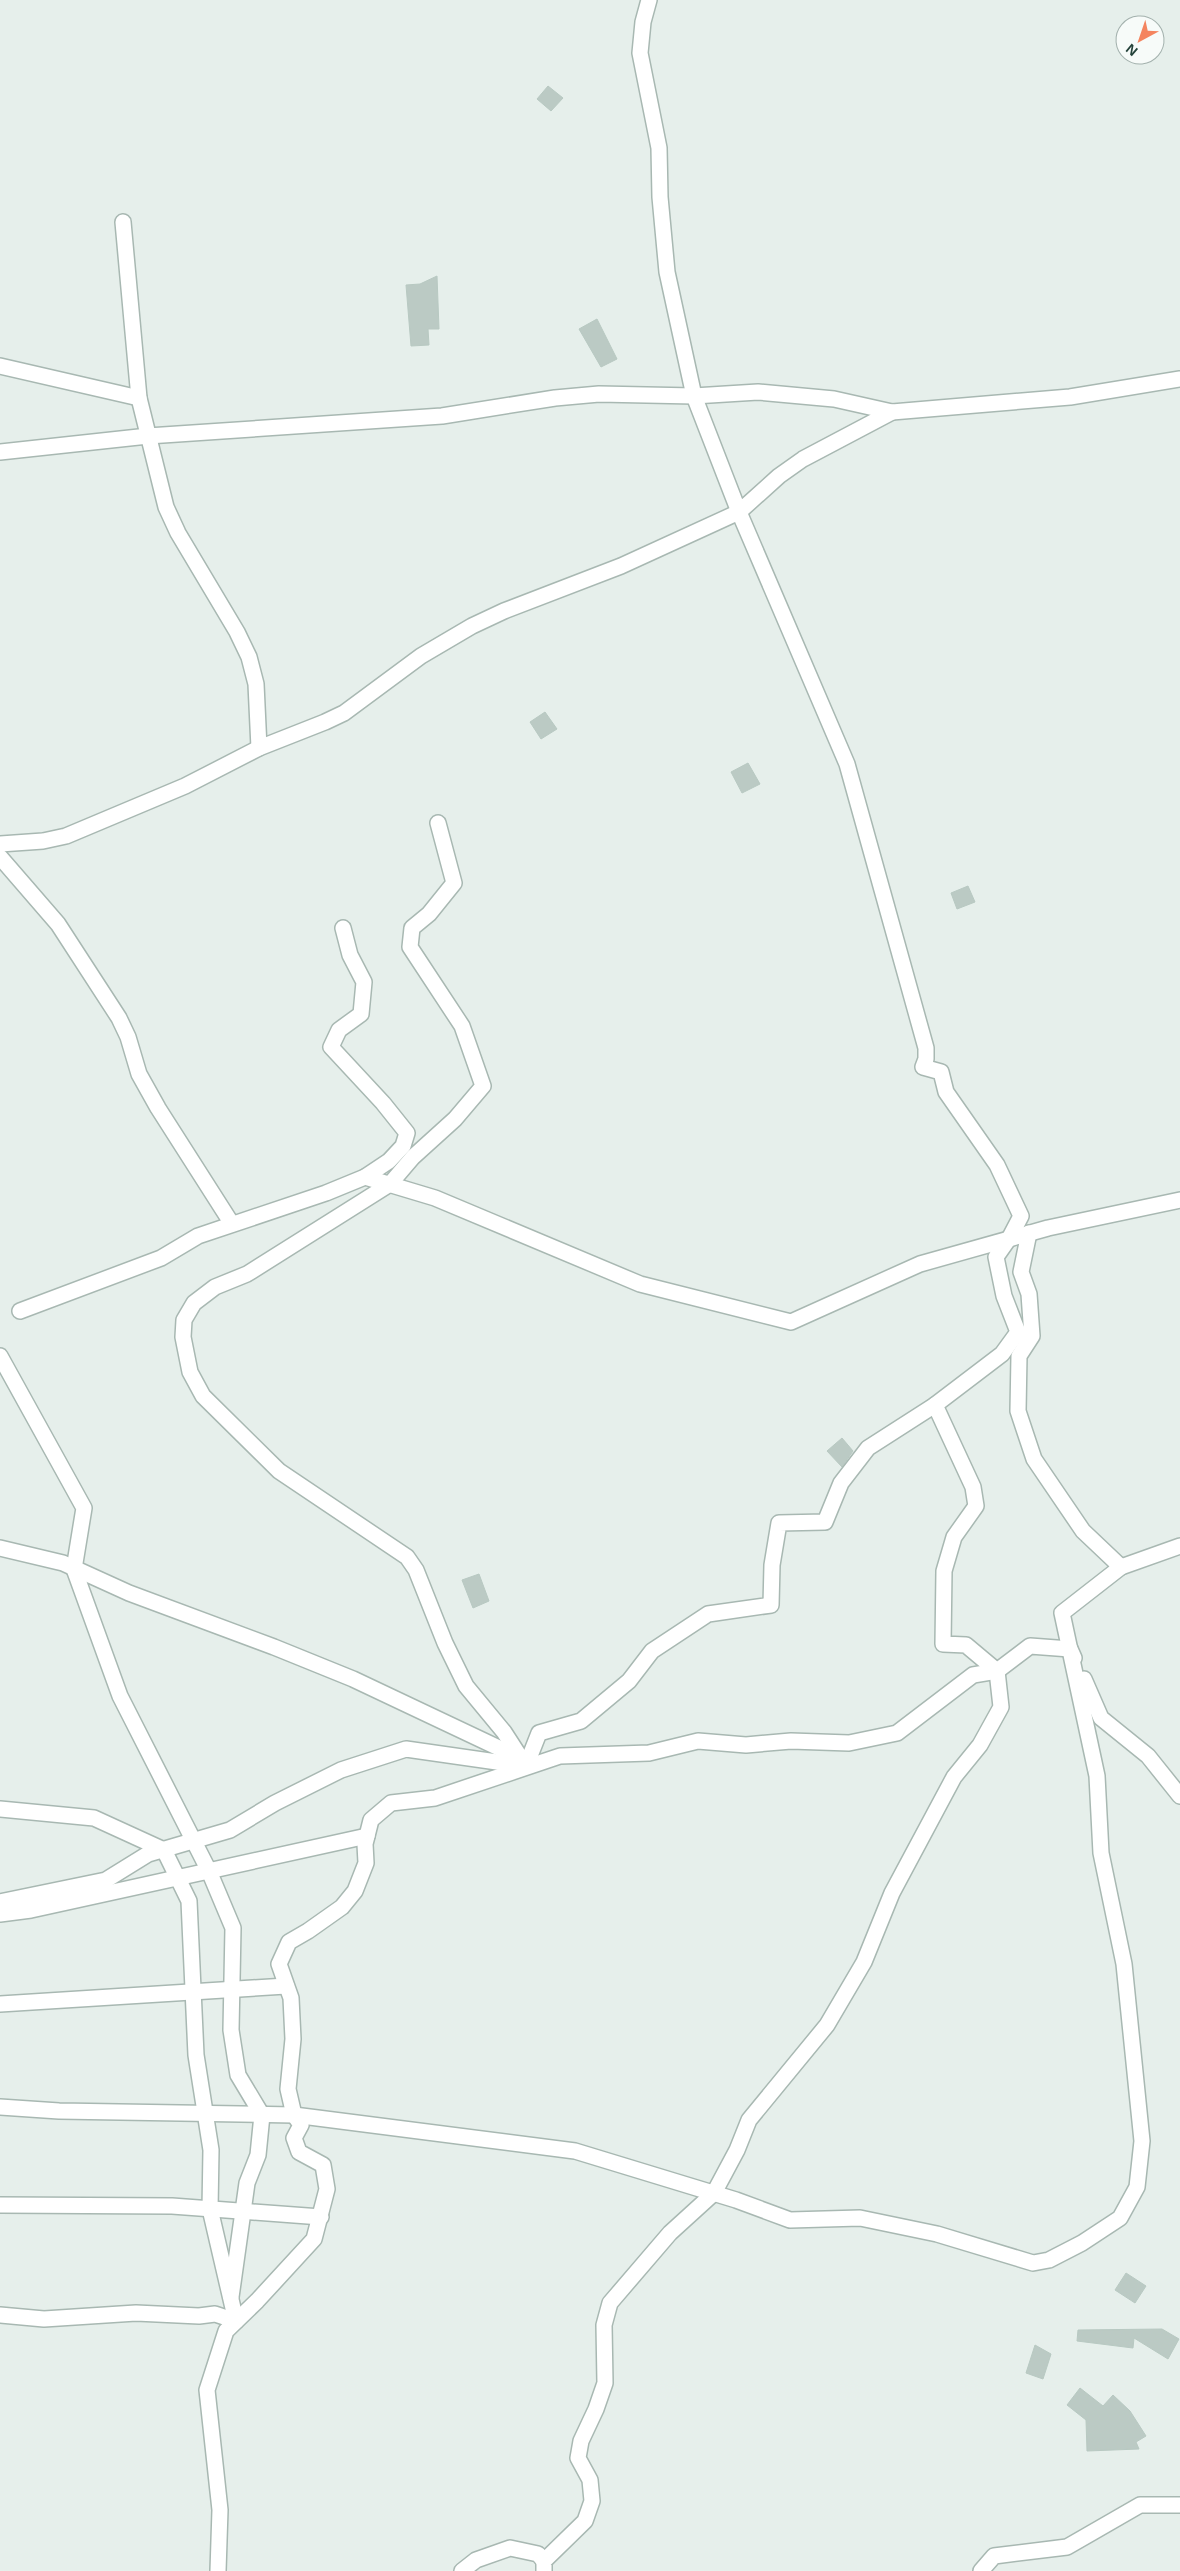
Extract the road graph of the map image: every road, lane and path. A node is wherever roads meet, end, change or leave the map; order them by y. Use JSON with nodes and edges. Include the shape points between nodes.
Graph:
{"nodes":[{"id":1,"x":649,"y":0,"type":"edge"},
{"id":2,"x":123,"y":222,"type":"dead end"},
{"id":3,"x":0,"y":366,"type":"edge"},
{"id":4,"x":1180,"y":380,"type":"edge"},
{"id":5,"x":694,"y":396,"type":"junction"},
{"id":6,"x":139,"y":398,"type":"junction"},
{"id":7,"x":892,"y":412,"type":"junction"},
{"id":8,"x":148,"y":436,"type":"junction"},
{"id":9,"x":0,"y":452,"type":"edge"},
{"id":10,"x":739,"y":512,"type":"junction"},
{"id":11,"x":259,"y":748,"type":"junction"},
{"id":12,"x":438,"y":822,"type":"dead end"},
{"id":13,"x":0,"y":844,"type":"edge"},
{"id":14,"x":0,"y":857,"type":"edge"},
{"id":15,"x":343,"y":928,"type":"dead end"},
{"id":16,"x":365,"y":1177,"type":"junction"},
{"id":17,"x":390,"y":1184,"type":"junction"},
{"id":18,"x":1180,"y":1200,"type":"edge"},
{"id":19,"x":232,"y":1224,"type":"junction"},
{"id":20,"x":1030,"y":1233,"type":"junction"},
{"id":21,"x":1010,"y":1238,"type":"junction"},
{"id":22,"x":20,"y":1311,"type":"dead end"},
{"id":23,"x":0,"y":1356,"type":"edge"},
{"id":24,"x":935,"y":1405,"type":"junction"},
{"id":25,"x":1180,"y":1546,"type":"edge"},
{"id":26,"x":0,"y":1548,"type":"edge"},
{"id":27,"x":1121,"y":1567,"type":"junction"},
{"id":28,"x":74,"y":1568,"type":"junction"},
{"id":29,"x":1070,"y":1649,"type":"junction"},
{"id":30,"x":997,"y":1672,"type":"junction"},
{"id":31,"x":524,"y":1763,"type":"junction"},
{"id":32,"x":1180,"y":1796,"type":"edge"},
{"id":33,"x":0,"y":1809,"type":"edge"},
{"id":34,"x":367,"y":1836,"type":"junction"},
{"id":35,"x":194,"y":1840,"type":"junction"},
{"id":36,"x":164,"y":1850,"type":"junction"},
{"id":37,"x":209,"y":1871,"type":"junction"},
{"id":38,"x":178,"y":1878,"type":"junction"},
{"id":39,"x":0,"y":1902,"type":"edge"},
{"id":40,"x":0,"y":1914,"type":"edge"},
{"id":41,"x":286,"y":1986,"type":"junction"},
{"id":42,"x":232,"y":1989,"type":"junction"},
{"id":43,"x":193,"y":1992,"type":"junction"},
{"id":44,"x":0,"y":2004,"type":"edge"},
{"id":45,"x":0,"y":2107,"type":"edge"},
{"id":46,"x":204,"y":2114,"type":"junction"},
{"id":47,"x":262,"y":2115,"type":"junction"},
{"id":48,"x":294,"y":2115,"type":"junction"},
{"id":49,"x":714,"y":2193,"type":"junction"},
{"id":50,"x":0,"y":2205,"type":"edge"},
{"id":51,"x":210,"y":2209,"type":"junction"},
{"id":52,"x":242,"y":2211,"type":"junction"},
{"id":53,"x":321,"y":2217,"type":"junction"},
{"id":54,"x":231,"y":2297,"type":"junction"},
{"id":55,"x":0,"y":2315,"type":"edge"},
{"id":56,"x":236,"y":2321,"type":"junction"},
{"id":57,"x":1180,"y":2505,"type":"edge"},
{"id":58,"x":544,"y":2566,"type":"edge"},
{"id":59,"x":218,"y":2571,"type":"edge"},
{"id":60,"x":462,"y":2571,"type":"edge"},
{"id":61,"x":981,"y":2571,"type":"edge"}],
"edges":[{"from":1,"to":5,"type":"street","via":[[640,53],[659,148],[667,272]]},
{"from":2,"to":6,"type":"street"},
{"from":3,"to":6,"type":"street"},
{"from":4,"to":7,"type":"street","via":[[1070,397]]},
{"from":5,"to":7,"type":"street","via":[[758,392],[834,399]]},
{"from":5,"to":8,"type":"street","via":[[599,394],[442,416]]},
{"from":5,"to":10,"type":"street"},
{"from":6,"to":8,"type":"street"},
{"from":7,"to":10,"type":"street","via":[[803,459]]},
{"from":8,"to":9,"type":"street"},
{"from":8,"to":11,"type":"street","via":[[166,507],[249,657],[256,684]]},
{"from":10,"to":11,"type":"street","via":[[621,566],[472,626],[421,656],[344,713]]},
{"from":10,"to":21,"type":"street","via":[[847,764],[926,1048],[923,1067],[941,1072],[946,1092],[997,1165],[1020,1216]]},
{"from":11,"to":13,"type":"street","via":[[185,786],[66,836]]},
{"from":12,"to":17,"type":"street","via":[[454,883],[429,914],[412,928],[410,946],[462,1026],[483,1086]]},
{"from":14,"to":19,"type":"street","via":[[58,924],[119,1018],[139,1074]]},
{"from":15,"to":16,"type":"street","via":[[350,955],[364,982],[363,998],[361,1014],[339,1030],[330,1047],[407,1133],[403,1146],[389,1161]]},
{"from":16,"to":17,"type":"street"},
{"from":16,"to":19,"type":"street"},
{"from":17,"to":21,"type":"street","via":[[435,1198],[640,1284],[791,1322],[920,1264]]},
{"from":17,"to":31,"type":"street","via":[[247,1274],[215,1287],[194,1303],[184,1320],[183,1337],[190,1372],[203,1396],[279,1471],[406,1557],[416,1570],[466,1686],[504,1732]]},
{"from":18,"to":20,"type":"street"},
{"from":19,"to":22,"type":"street","via":[[198,1236],[161,1258]]},
{"from":20,"to":21,"type":"street"},
{"from":20,"to":27,"type":"street","via":[[1021,1272],[1029,1294],[1032,1336],[1019,1356],[1018,1411],[1034,1459],[1083,1531]]},
{"from":21,"to":24,"type":"street","via":[[996,1258],[1004,1296],[1018,1332],[1002,1354]]},
{"from":23,"to":28,"type":"street","via":[[84,1508]]},
{"from":24,"to":30,"type":"street","via":[[973,1487],[976,1506],[954,1537],[944,1571],[943,1644],[966,1645]]},
{"from":24,"to":31,"type":"street","via":[[868,1448],[841,1483],[825,1522],[779,1523],[772,1565],[771,1605],[708,1614],[652,1652],[630,1680],[581,1721],[539,1733]]},
{"from":25,"to":27,"type":"street"},
{"from":26,"to":28,"type":"street"},
{"from":27,"to":29,"type":"street","via":[[1062,1613]]},
{"from":28,"to":31,"type":"street","via":[[129,1594],[208,1621],[353,1679]]},
{"from":28,"to":35,"type":"street","via":[[120,1696]]},
{"from":29,"to":30,"type":"street","via":[[1030,1646]]},
{"from":29,"to":32,"type":"street","via":[[1101,1718],[1148,1756]]},
{"from":29,"to":49,"type":"street","via":[[1097,1776],[1101,1853],[1124,1964],[1142,2142],[1137,2187],[1120,2218],[1082,2243],[1049,2260],[1033,2263],[937,2234],[860,2218],[790,2220]]},
{"from":30,"to":31,"type":"street","via":[[973,1675],[897,1733],[848,1743],[790,1741],[746,1745],[698,1741],[649,1753],[560,1756]]},
{"from":30,"to":49,"type":"street","via":[[1001,1708],[980,1746],[954,1777],[892,1893],[864,1962],[827,2025],[749,2120]]},
{"from":31,"to":34,"type":"street","via":[[435,1798],[392,1804],[371,1820]]},
{"from":31,"to":35,"type":"street","via":[[406,1749],[341,1770],[230,1830]]},
{"from":33,"to":36,"type":"street","via":[[94,1818]]},
{"from":34,"to":37,"type":"street"},
{"from":34,"to":41,"type":"street","via":[[366,1863],[355,1891],[342,1907],[289,1942],[279,1964]]},
{"from":35,"to":36,"type":"street"},
{"from":35,"to":37,"type":"street"},
{"from":36,"to":38,"type":"street"},
{"from":36,"to":39,"type":"street","via":[[148,1854],[106,1880]]},
{"from":37,"to":38,"type":"street"},
{"from":37,"to":42,"type":"street","via":[[233,1928]]},
{"from":38,"to":40,"type":"street"},
{"from":38,"to":43,"type":"street","via":[[189,1901]]},
{"from":41,"to":42,"type":"street"},
{"from":41,"to":48,"type":"street","via":[[291,1998],[293,2039],[288,2089]]},
{"from":42,"to":43,"type":"street"},
{"from":42,"to":47,"type":"street","via":[[231,2030],[238,2075]]},
{"from":43,"to":44,"type":"street"},
{"from":43,"to":46,"type":"street","via":[[196,2055]]},
{"from":45,"to":46,"type":"street"},
{"from":46,"to":47,"type":"street"},
{"from":46,"to":51,"type":"street","via":[[211,2150]]},
{"from":47,"to":48,"type":"street"},
{"from":47,"to":52,"type":"street","via":[[258,2155],[246,2182]]},
{"from":48,"to":49,"type":"street","via":[[574,2151]]},
{"from":48,"to":53,"type":"street","via":[[301,2125],[294,2138],[299,2152],[323,2165],[327,2189]]},
{"from":49,"to":58,"type":"street","via":[[670,2233],[610,2303],[604,2325],[605,2383],[581,2440],[578,2458],[590,2480],[592,2501],[585,2521]]},
{"from":50,"to":51,"type":"street"},
{"from":51,"to":52,"type":"street"},
{"from":51,"to":54,"type":"street"},
{"from":52,"to":53,"type":"street"},
{"from":52,"to":54,"type":"street"},
{"from":53,"to":56,"type":"street","via":[[314,2239]]},
{"from":54,"to":56,"type":"street"},
{"from":55,"to":56,"type":"street","via":[[44,2319],[136,2313],[215,2314]]},
{"from":56,"to":59,"type":"street","via":[[226,2331],[207,2390],[220,2510]]},
{"from":57,"to":61,"type":"street","via":[[1140,2505],[1067,2547],[994,2556]]},
{"from":58,"to":60,"type":"street","via":[[538,2554],[510,2548],[476,2560]]}]}
